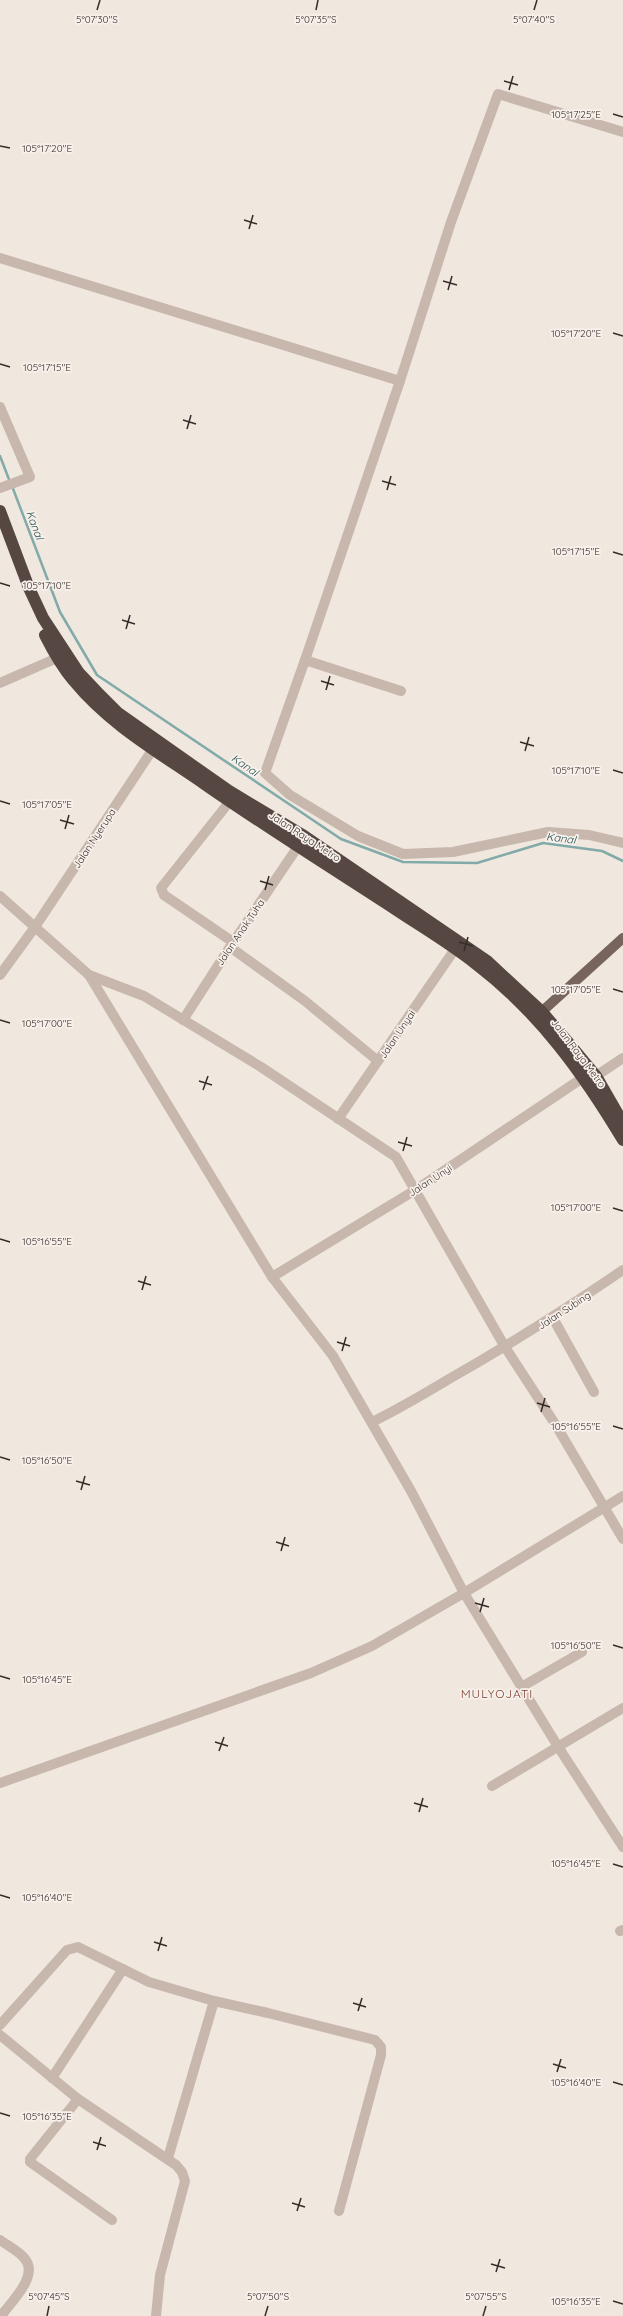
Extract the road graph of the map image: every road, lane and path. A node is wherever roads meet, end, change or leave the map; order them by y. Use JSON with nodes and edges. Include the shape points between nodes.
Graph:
{"nodes":[{"id":1,"x":623,"y":132,"type":"edge"},
{"id":2,"x":0,"y":258,"type":"edge"},
{"id":3,"x":400,"y":381,"type":"junction"},
{"id":4,"x":0,"y":408,"type":"edge"},
{"id":5,"x":0,"y":488,"type":"edge"},
{"id":6,"x":0,"y":511,"type":"edge"},
{"id":7,"x":0,"y":534,"type":"edge"},
{"id":8,"x":57,"y":658,"type":"junction"},
{"id":9,"x":306,"y":660,"type":"junction"},
{"id":10,"x":0,"y":683,"type":"edge"},
{"id":11,"x":401,"y":691,"type":"dead end"},
{"id":12,"x":153,"y":749,"type":"junction"},
{"id":13,"x":230,"y":801,"type":"junction"},
{"id":14,"x":623,"y":843,"type":"edge"},
{"id":15,"x":299,"y":846,"type":"junction"},
{"id":16,"x":0,"y":896,"type":"edge"},
{"id":17,"x":35,"y":927,"type":"junction"},
{"id":18,"x":623,"y":938,"type":"edge"},
{"id":19,"x":231,"y":944,"type":"junction"},
{"id":20,"x":455,"y":949,"type":"junction"},
{"id":21,"x":0,"y":975,"type":"edge"},
{"id":22,"x":89,"y":975,"type":"junction"},
{"id":23,"x":539,"y":1015,"type":"junction"},
{"id":24,"x":184,"y":1020,"type":"junction"},
{"id":25,"x":623,"y":1058,"type":"edge"},
{"id":26,"x":378,"y":1061,"type":"junction"},
{"id":27,"x":590,"y":1077,"type":"junction"},
{"id":28,"x":338,"y":1119,"type":"junction"},
{"id":29,"x":623,"y":1123,"type":"edge"},
{"id":30,"x":623,"y":1140,"type":"edge"},
{"id":31,"x":417,"y":1189,"type":"junction"},
{"id":32,"x":623,"y":1270,"type":"edge"},
{"id":33,"x":272,"y":1277,"type":"junction"},
{"id":34,"x":553,"y":1318,"type":"junction"},
{"id":35,"x":505,"y":1347,"type":"junction"},
{"id":36,"x":594,"y":1392,"type":"dead end"},
{"id":37,"x":372,"y":1422,"type":"junction"},
{"id":38,"x":623,"y":1496,"type":"edge"},
{"id":39,"x":605,"y":1507,"type":"junction"},
{"id":40,"x":623,"y":1539,"type":"edge"},
{"id":41,"x":464,"y":1593,"type":"junction"},
{"id":42,"x":582,"y":1652,"type":"dead end"},
{"id":43,"x":523,"y":1686,"type":"junction"},
{"id":44,"x":623,"y":1708,"type":"edge"},
{"id":45,"x":557,"y":1745,"type":"junction"},
{"id":46,"x":0,"y":1783,"type":"edge"},
{"id":47,"x":492,"y":1786,"type":"dead end"},
{"id":48,"x":623,"y":1847,"type":"edge"},
{"id":49,"x":123,"y":1969,"type":"junction"},
{"id":50,"x":214,"y":2001,"type":"junction"},
{"id":51,"x":0,"y":2025,"type":"edge"},
{"id":52,"x":0,"y":2035,"type":"edge"},
{"id":53,"x":52,"y":2078,"type":"junction"},
{"id":54,"x":78,"y":2099,"type":"junction"},
{"id":55,"x":168,"y":2158,"type":"junction"},
{"id":56,"x":339,"y":2211,"type":"dead end"},
{"id":57,"x":112,"y":2220,"type":"dead end"},
{"id":58,"x":0,"y":2240,"type":"edge"},
{"id":59,"x":2,"y":2316,"type":"edge"},
{"id":60,"x":156,"y":2316,"type":"edge"}],
"edges":[{"from":1,"to":3,"type":"street","via":[[498,94],[451,222]]},
{"from":2,"to":3,"type":"street"},
{"from":3,"to":9,"type":"street"},
{"from":4,"to":5,"type":"street","via":[[30,476]]},
{"from":6,"to":23,"type":"highway","via":[[42,618],[79,673],[118,713],[229,791],[304,836],[460,941],[492,965]]},
{"from":7,"to":8,"type":"highway","name":"Jalan Raya Metro","via":[[37,621]]},
{"from":8,"to":10,"type":"street"},
{"from":8,"to":12,"type":"highway","name":"Jalan Raya Metro","via":[[91,701],[116,723]]},
{"from":9,"to":11,"type":"street"},
{"from":9,"to":14,"type":"street","via":[[265,773],[290,795],[358,836],[403,854],[453,852],[548,832],[589,835]]},
{"from":12,"to":13,"type":"highway","name":"Jalan Raya Metro"},
{"from":12,"to":17,"type":"street","name":"Jalan Nyerupa"},
{"from":13,"to":15,"type":"highway","name":"Jalan Raya Metro"},
{"from":13,"to":19,"type":"street","via":[[161,888],[164,895]]},
{"from":15,"to":19,"type":"street","name":"Jalan Anak Tuha"},
{"from":15,"to":20,"type":"highway","name":"Jalan Raya Metro"},
{"from":16,"to":17,"type":"street"},
{"from":17,"to":21,"type":"street","name":"Jalan Nyerupa"},
{"from":17,"to":22,"type":"street"},
{"from":18,"to":23,"type":"main road"},
{"from":19,"to":24,"type":"street","name":"Jalan Anak Tuha"},
{"from":19,"to":26,"type":"street","via":[[305,1000]]},
{"from":20,"to":23,"type":"highway","name":"Jalan Raya Metro"},
{"from":20,"to":26,"type":"street","name":"Jalan Unyai"},
{"from":22,"to":24,"type":"street","via":[[144,996]]},
{"from":22,"to":33,"type":"street"},
{"from":23,"to":27,"type":"highway"},
{"from":24,"to":28,"type":"street","via":[[261,1067]]},
{"from":25,"to":27,"type":"street","name":"Jalan Unyi"},
{"from":26,"to":28,"type":"street","name":"Jalan Unyai"},
{"from":27,"to":29,"type":"highway"},
{"from":27,"to":30,"type":"highway","name":"Jalan Raya Metro"},
{"from":27,"to":31,"type":"street","name":"Jalan Unyi"},
{"from":28,"to":31,"type":"street","via":[[396,1157]]},
{"from":31,"to":33,"type":"street","name":"Jalan Unyi"},
{"from":31,"to":35,"type":"street"},
{"from":32,"to":34,"type":"street","name":"Jalan Subing"},
{"from":33,"to":37,"type":"street","via":[[333,1356]]},
{"from":34,"to":35,"type":"street","name":"Jalan Subing"},
{"from":34,"to":36,"type":"street"},
{"from":35,"to":37,"type":"street","name":"Jalan Subing","via":[[398,1410]]},
{"from":35,"to":39,"type":"street"},
{"from":37,"to":41,"type":"street"},
{"from":38,"to":39,"type":"street"},
{"from":39,"to":40,"type":"street"},
{"from":39,"to":41,"type":"street"},
{"from":41,"to":43,"type":"street"},
{"from":41,"to":46,"type":"street","via":[[372,1646],[311,1673]]},
{"from":42,"to":43,"type":"street"},
{"from":43,"to":45,"type":"street"},
{"from":44,"to":45,"type":"street"},
{"from":45,"to":47,"type":"street"},
{"from":45,"to":48,"type":"street"},
{"from":49,"to":50,"type":"street","via":[[149,1982]]},
{"from":49,"to":51,"type":"street","via":[[83,1948],[74,1947],[67,1950]]},
{"from":49,"to":53,"type":"street"},
{"from":50,"to":55,"type":"street"},
{"from":50,"to":56,"type":"street","via":[[268,2012],[375,2040],[380,2044],[381,2055]]},
{"from":52,"to":53,"type":"street"},
{"from":53,"to":54,"type":"street"},
{"from":54,"to":55,"type":"street"},
{"from":54,"to":57,"type":"street","via":[[30,2162]]},
{"from":55,"to":60,"type":"street","via":[[182,2172],[184,2181],[160,2275]]},
{"from":58,"to":59,"type":"street","via":[[26,2260],[29,2269],[28,2279]]}]}
